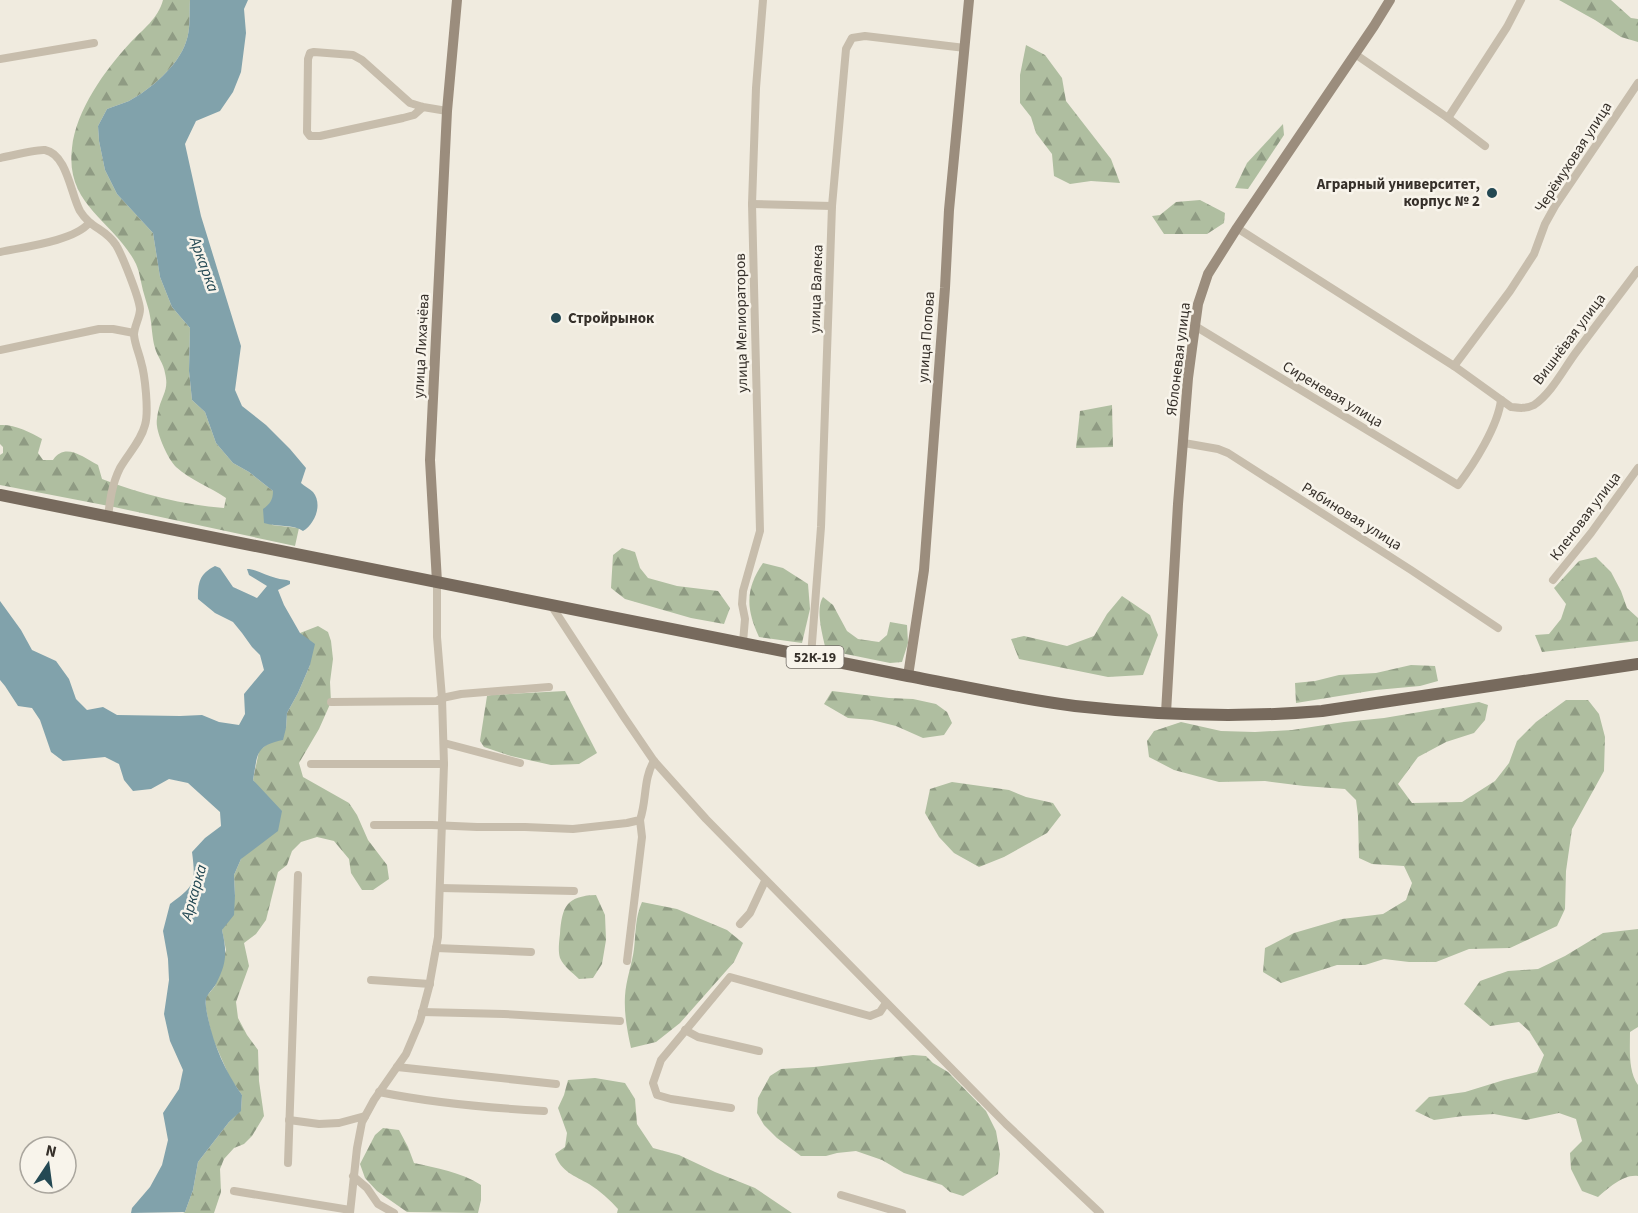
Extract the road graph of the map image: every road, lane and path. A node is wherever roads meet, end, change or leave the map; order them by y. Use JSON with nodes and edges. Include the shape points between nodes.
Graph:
{"nodes":[{"id":1,"x":457,"y":0,"type":"edge"},
{"id":2,"x":764,"y":0,"type":"edge"},
{"id":3,"x":969,"y":0,"type":"edge"},
{"id":4,"x":1390,"y":0,"type":"edge"},
{"id":5,"x":1521,"y":0,"type":"edge"},
{"id":6,"x":94,"y":43,"type":"dead end"},
{"id":7,"x":965,"y":48,"type":"junction"},
{"id":8,"x":1355,"y":54,"type":"junction"},
{"id":9,"x":0,"y":59,"type":"edge"},
{"id":10,"x":1638,"y":83,"type":"edge"},
{"id":11,"x":423,"y":107,"type":"junction"},
{"id":12,"x":447,"y":111,"type":"junction"},
{"id":13,"x":1448,"y":117,"type":"junction"},
{"id":14,"x":1485,"y":146,"type":"dead end"},
{"id":15,"x":0,"y":158,"type":"edge"},
{"id":16,"x":752,"y":204,"type":"junction"},
{"id":17,"x":832,"y":206,"type":"junction"},
{"id":18,"x":89,"y":223,"type":"junction"},
{"id":19,"x":1237,"y":228,"type":"junction"},
{"id":20,"x":0,"y":252,"type":"edge"},
{"id":21,"x":1638,"y":270,"type":"edge"},
{"id":22,"x":1195,"y":326,"type":"junction"},
{"id":23,"x":134,"y":333,"type":"junction"},
{"id":24,"x":0,"y":350,"type":"edge"},
{"id":25,"x":1454,"y":366,"type":"junction"},
{"id":26,"x":1501,"y":400,"type":"junction"},
{"id":27,"x":1184,"y":443,"type":"junction"},
{"id":28,"x":1638,"y":468,"type":"edge"},
{"id":29,"x":0,"y":495,"type":"edge"},
{"id":30,"x":108,"y":517,"type":"junction"},
{"id":31,"x":1553,"y":580,"type":"dead end"},
{"id":32,"x":437,"y":582,"type":"junction"},
{"id":33,"x":551,"y":605,"type":"junction"},
{"id":34,"x":1498,"y":628,"type":"dead end"},
{"id":35,"x":743,"y":642,"type":"junction"},
{"id":36,"x":811,"y":656,"type":"junction"},
{"id":37,"x":1638,"y":664,"type":"edge"},
{"id":38,"x":908,"y":675,"type":"junction"},
{"id":39,"x":549,"y":687,"type":"dead end"},
{"id":40,"x":442,"y":698,"type":"junction"},
{"id":41,"x":331,"y":702,"type":"dead end"},
{"id":42,"x":1166,"y":713,"type":"junction"},
{"id":43,"x":444,"y":742,"type":"junction"},
{"id":44,"x":654,"y":761,"type":"junction"},
{"id":45,"x":520,"y":763,"type":"dead end"},
{"id":46,"x":311,"y":764,"type":"dead end"},
{"id":47,"x":444,"y":764,"type":"junction"},
{"id":48,"x":640,"y":820,"type":"junction"},
{"id":49,"x":374,"y":825,"type":"dead end"},
{"id":50,"x":443,"y":825,"type":"junction"},
{"id":51,"x":298,"y":875,"type":"dead end"},
{"id":52,"x":765,"y":881,"type":"junction"},
{"id":53,"x":441,"y":888,"type":"junction"},
{"id":54,"x":574,"y":891,"type":"dead end"},
{"id":55,"x":740,"y":924,"type":"dead end"},
{"id":56,"x":436,"y":948,"type":"junction"},
{"id":57,"x":531,"y":952,"type":"dead end"},
{"id":58,"x":627,"y":961,"type":"dead end"},
{"id":59,"x":370,"y":980,"type":"dead end"},
{"id":60,"x":430,"y":984,"type":"junction"},
{"id":61,"x":886,"y":1004,"type":"junction"},
{"id":62,"x":422,"y":1012,"type":"junction"},
{"id":63,"x":620,"y":1022,"type":"dead end"},
{"id":64,"x":685,"y":1030,"type":"junction"},
{"id":65,"x":759,"y":1051,"type":"dead end"},
{"id":66,"x":397,"y":1067,"type":"junction"},
{"id":67,"x":556,"y":1084,"type":"dead end"},
{"id":68,"x":379,"y":1092,"type":"junction"},
{"id":69,"x":731,"y":1108,"type":"dead end"},
{"id":70,"x":544,"y":1111,"type":"dead end"},
{"id":71,"x":365,"y":1116,"type":"junction"},
{"id":72,"x":289,"y":1120,"type":"junction"},
{"id":73,"x":288,"y":1163,"type":"dead end"},
{"id":74,"x":353,"y":1176,"type":"junction"},
{"id":75,"x":234,"y":1191,"type":"dead end"},
{"id":76,"x":842,"y":1195,"type":"dead end"},
{"id":77,"x":350,"y":1211,"type":"edge"},
{"id":78,"x":394,"y":1213,"type":"edge"},
{"id":79,"x":902,"y":1213,"type":"edge"},
{"id":80,"x":1100,"y":1213,"type":"edge"}],
"edges":[{"from":1,"to":12,"type":"street","name":"улица Лихачёва"},
{"from":2,"to":16,"type":"street","name":"улица Мелиораторов"},
{"from":3,"to":7,"type":"street","name":"улица Попова"},
{"from":4,"to":8,"type":"street","name":"Яблоневая улица"},
{"from":5,"to":13,"type":"street"},
{"from":6,"to":9,"type":"street"},
{"from":7,"to":17,"type":"street","name":"улица Валека","via":[[865,36],[852,38],[846,49]]},
{"from":7,"to":38,"type":"street","name":"улица Попова","via":[[949,210],[924,570]]},
{"from":8,"to":13,"type":"street"},
{"from":8,"to":19,"type":"street","name":"Яблоневая улица"},
{"from":10,"to":25,"type":"street","name":"Черёмуховая улица","via":[[1555,206],[1534,254],[1510,291]]},
{"from":11,"to":11,"type":"street","via":[[410,103],[352,55],[310,53],[310,136],[403,118]]},
{"from":11,"to":12,"type":"street"},
{"from":12,"to":32,"type":"street","name":"улица Лихачёва","via":[[430,460]]},
{"from":13,"to":14,"type":"street"},
{"from":15,"to":18,"type":"street","via":[[45,150],[56,156]]},
{"from":16,"to":17,"type":"street"},
{"from":16,"to":35,"type":"street","name":"улица Мелиораторов","via":[[760,531],[743,591]]},
{"from":17,"to":36,"type":"street","name":"улица Валека","via":[[821,527]]},
{"from":18,"to":20,"type":"street","via":[[72,235]]},
{"from":18,"to":23,"type":"street","via":[[109,235],[120,254],[140,308]]},
{"from":19,"to":22,"type":"street","name":"Яблоневая улица","via":[[1208,274]]},
{"from":19,"to":25,"type":"street"},
{"from":21,"to":26,"type":"street","name":"Вишнёвая улица","via":[[1556,382],[1535,404],[1520,409]]},
{"from":22,"to":26,"type":"street","name":"Сиреневая улица","via":[[1458,485],[1498,416]]},
{"from":22,"to":27,"type":"street","name":"Яблоневая улица"},
{"from":23,"to":24,"type":"street","via":[[99,329]]},
{"from":23,"to":30,"type":"street","via":[[142,371],[145,425],[113,483]]},
{"from":25,"to":26,"type":"street"},
{"from":27,"to":34,"type":"street","name":"Рябиновая улица","via":[[1228,453]]},
{"from":27,"to":42,"type":"street","name":"Яблоневая улица"},
{"from":28,"to":31,"type":"street","name":"Кленовая улица"},
{"from":29,"to":30,"type":"main road","number":"52К-19"},
{"from":30,"to":32,"type":"main road","number":"52К-19"},
{"from":32,"to":33,"type":"main road","number":"52К-19"},
{"from":32,"to":40,"type":"street","via":[[436,638]]},
{"from":33,"to":35,"type":"main road","number":"52К-19"},
{"from":33,"to":44,"type":"street"},
{"from":35,"to":36,"type":"main road","number":"52К-19"},
{"from":36,"to":38,"type":"main road","number":"52К-19"},
{"from":37,"to":42,"type":"main road","number":"52К-19","via":[[1322,711]]},
{"from":38,"to":42,"type":"main road","number":"52К-19","via":[[1033,700]]},
{"from":39,"to":40,"type":"street"},
{"from":40,"to":41,"type":"street"},
{"from":40,"to":43,"type":"street"},
{"from":43,"to":45,"type":"street"},
{"from":43,"to":47,"type":"street"},
{"from":44,"to":48,"type":"street","via":[[648,771]]},
{"from":44,"to":52,"type":"street"},
{"from":46,"to":47,"type":"street"},
{"from":47,"to":50,"type":"street"},
{"from":48,"to":50,"type":"street","via":[[573,829]]},
{"from":48,"to":58,"type":"street","via":[[642,837]]},
{"from":49,"to":50,"type":"street"},
{"from":50,"to":53,"type":"street"},
{"from":51,"to":72,"type":"street"},
{"from":52,"to":55,"type":"street","via":[[750,913]]},
{"from":52,"to":61,"type":"street"},
{"from":53,"to":54,"type":"street"},
{"from":53,"to":56,"type":"street"},
{"from":56,"to":57,"type":"street"},
{"from":56,"to":60,"type":"street"},
{"from":59,"to":60,"type":"street"},
{"from":60,"to":62,"type":"street"},
{"from":61,"to":64,"type":"street","via":[[870,1016],[730,977]]},
{"from":61,"to":80,"type":"street"},
{"from":62,"to":63,"type":"street"},
{"from":62,"to":66,"type":"street"},
{"from":64,"to":65,"type":"street"},
{"from":64,"to":69,"type":"street","via":[[661,1060],[653,1083],[657,1095]]},
{"from":66,"to":67,"type":"street"},
{"from":66,"to":68,"type":"street"},
{"from":68,"to":70,"type":"street","via":[[412,1099]]},
{"from":68,"to":71,"type":"street"},
{"from":71,"to":72,"type":"street","via":[[339,1123]]},
{"from":71,"to":74,"type":"street"},
{"from":72,"to":73,"type":"street"},
{"from":74,"to":77,"type":"street"},
{"from":74,"to":78,"type":"street","via":[[378,1204]]},
{"from":75,"to":77,"type":"street"},
{"from":76,"to":79,"type":"street"}]}
